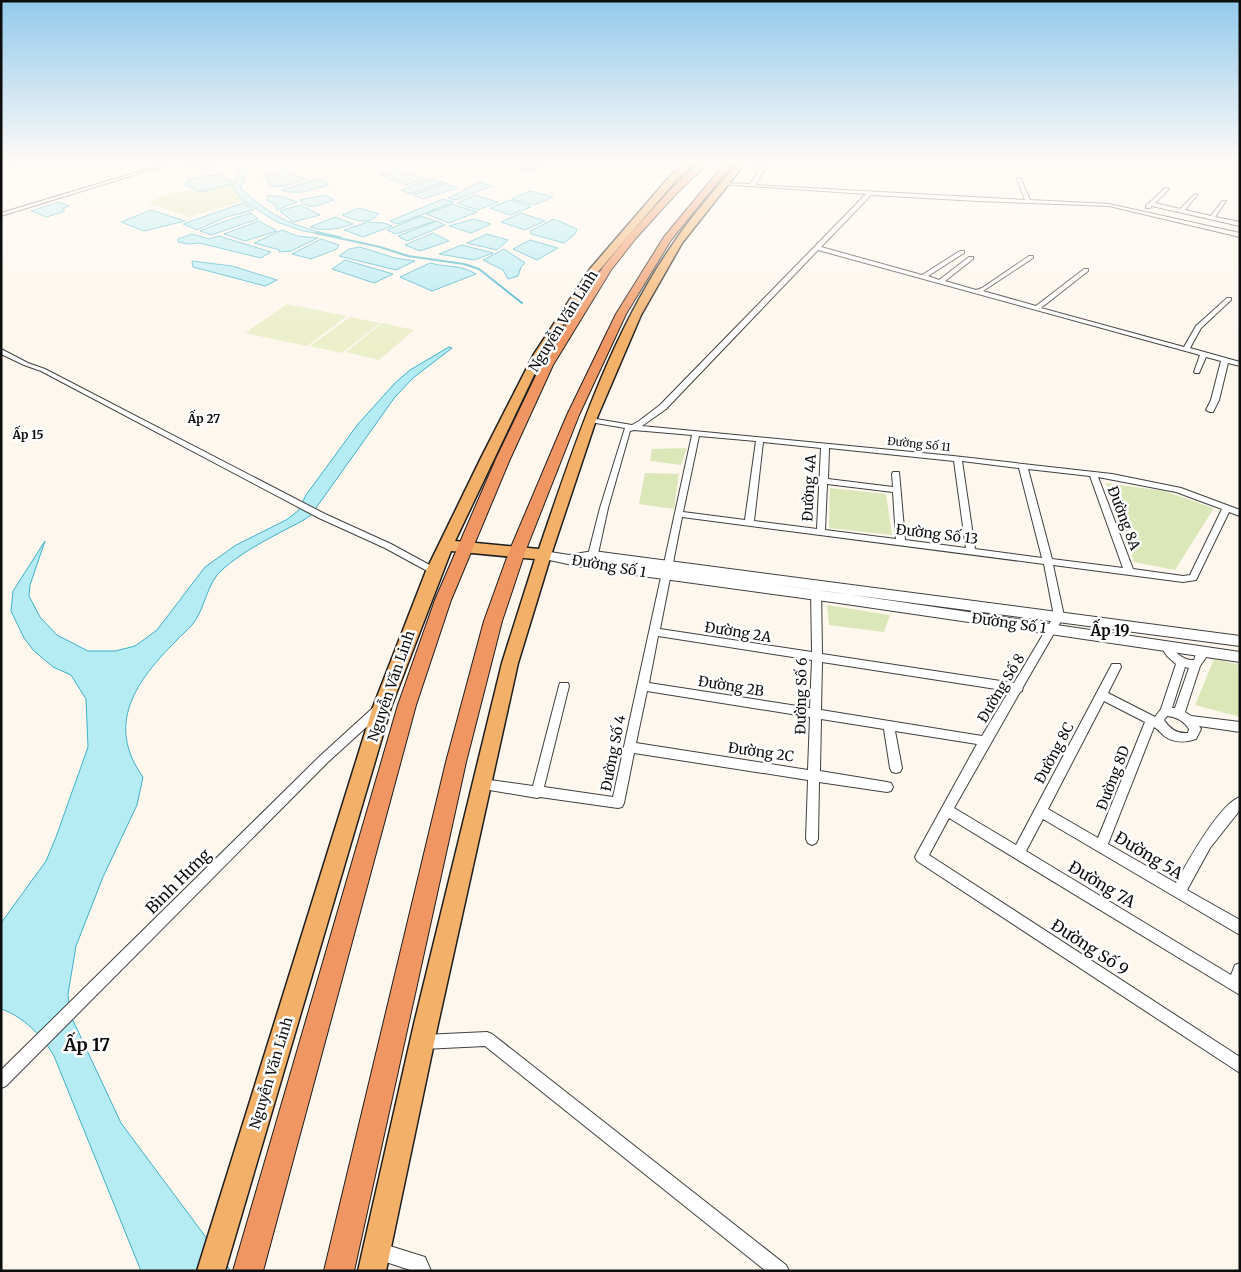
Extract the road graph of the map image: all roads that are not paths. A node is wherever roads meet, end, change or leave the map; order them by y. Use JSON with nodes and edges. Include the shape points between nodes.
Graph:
{"nodes":[{"id":1,"x":636,"y":221,"type":"edge"},
{"id":2,"x":646,"y":221,"type":"edge"},
{"id":3,"x":682,"y":221,"type":"edge"},
{"id":4,"x":696,"y":221,"type":"edge"},
{"id":5,"x":843,"y":221,"type":"edge"},
{"id":6,"x":1182,"y":221,"type":"edge"},
{"id":7,"x":1240,"y":235,"type":"edge"},
{"id":8,"x":818,"y":248,"type":"junction"},
{"id":9,"x":962,"y":252,"type":"dead end"},
{"id":10,"x":1031,"y":257,"type":"dead end"},
{"id":11,"x":971,"y":258,"type":"dead end"},
{"id":12,"x":1086,"y":270,"type":"dead end"},
{"id":13,"x":923,"y":277,"type":"junction"},
{"id":14,"x":941,"y":281,"type":"junction"},
{"id":15,"x":978,"y":291,"type":"junction"},
{"id":16,"x":1229,"y":299,"type":"dead end"},
{"id":17,"x":1037,"y":308,"type":"junction"},
{"id":18,"x":1186,"y":350,"type":"junction"},
{"id":19,"x":1,"y":351,"type":"edge"},
{"id":20,"x":1204,"y":354,"type":"junction"},
{"id":21,"x":1225,"y":360,"type":"junction"},
{"id":22,"x":1240,"y":364,"type":"edge"},
{"id":23,"x":1198,"y":372,"type":"dead end"},
{"id":24,"x":1210,"y":410,"type":"dead end"},
{"id":25,"x":590,"y":420,"type":"junction"},
{"id":26,"x":631,"y":427,"type":"junction"},
{"id":27,"x":696,"y":432,"type":"junction"},
{"id":28,"x":760,"y":439,"type":"junction"},
{"id":29,"x":825,"y":445,"type":"junction"},
{"id":30,"x":958,"y":459,"type":"junction"},
{"id":31,"x":1023,"y":466,"type":"junction"},
{"id":32,"x":896,"y":474,"type":"dead end"},
{"id":33,"x":1093,"y":474,"type":"junction"},
{"id":34,"x":823,"y":481,"type":"junction"},
{"id":35,"x":897,"y":490,"type":"junction"},
{"id":36,"x":1227,"y":508,"type":"junction"},
{"id":37,"x":1240,"y":513,"type":"edge"},
{"id":38,"x":679,"y":514,"type":"junction"},
{"id":39,"x":749,"y":523,"type":"junction"},
{"id":40,"x":821,"y":532,"type":"junction"},
{"id":41,"x":901,"y":543,"type":"junction"},
{"id":42,"x":447,"y":545,"type":"junction"},
{"id":43,"x":466,"y":547,"type":"junction"},
{"id":44,"x":517,"y":552,"type":"junction"},
{"id":45,"x":971,"y":552,"type":"junction"},
{"id":46,"x":544,"y":555,"type":"junction"},
{"id":47,"x":592,"y":560,"type":"junction"},
{"id":48,"x":1048,"y":562,"type":"junction"},
{"id":49,"x":434,"y":570,"type":"junction"},
{"id":50,"x":667,"y":570,"type":"junction"},
{"id":51,"x":1130,"y":572,"type":"junction"},
{"id":52,"x":816,"y":590,"type":"junction"},
{"id":53,"x":1059,"y":616,"type":"junction"},
{"id":54,"x":1052,"y":629,"type":"junction"},
{"id":55,"x":1160,"y":630,"type":"junction"},
{"id":56,"x":654,"y":632,"type":"junction"},
{"id":57,"x":1240,"y":641,"type":"edge"},
{"id":58,"x":1165,"y":645,"type":"junction"},
{"id":59,"x":1202,"y":651,"type":"junction"},
{"id":60,"x":1240,"y":656,"type":"edge"},
{"id":61,"x":817,"y":658,"type":"junction"},
{"id":62,"x":1182,"y":662,"type":"junction"},
{"id":63,"x":1195,"y":665,"type":"junction"},
{"id":64,"x":1116,"y":667,"type":"dead end"},
{"id":65,"x":564,"y":686,"type":"dead end"},
{"id":66,"x":642,"y":686,"type":"junction"},
{"id":67,"x":1018,"y":688,"type":"junction"},
{"id":68,"x":1102,"y":695,"type":"junction"},
{"id":69,"x":382,"y":707,"type":"junction"},
{"id":70,"x":1165,"y":712,"type":"junction"},
{"id":71,"x":1179,"y":713,"type":"junction"},
{"id":72,"x":816,"y":714,"type":"junction"},
{"id":73,"x":1190,"y":720,"type":"junction"},
{"id":74,"x":1156,"y":722,"type":"junction"},
{"id":75,"x":889,"y":726,"type":"junction"},
{"id":76,"x":1240,"y":727,"type":"edge"},
{"id":77,"x":985,"y":741,"type":"junction"},
{"id":78,"x":629,"y":748,"type":"junction"},
{"id":79,"x":896,"y":768,"type":"dead end"},
{"id":80,"x":813,"y":774,"type":"junction"},
{"id":81,"x":482,"y":784,"type":"junction"},
{"id":82,"x":887,"y":787,"type":"dead end"},
{"id":83,"x":537,"y":793,"type":"junction"},
{"id":84,"x":1240,"y":802,"type":"edge"},
{"id":85,"x":947,"y":810,"type":"junction"},
{"id":86,"x":1041,"y":811,"type":"junction"},
{"id":87,"x":812,"y":839,"type":"dead end"},
{"id":88,"x":1101,"y":846,"type":"junction"},
{"id":89,"x":1019,"y":854,"type":"junction"},
{"id":90,"x":921,"y":856,"type":"joint"},
{"id":91,"x":1179,"y":892,"type":"junction"},
{"id":92,"x":1240,"y":928,"type":"edge"},
{"id":93,"x":1240,"y":970,"type":"edge"},
{"id":94,"x":1237,"y":986,"type":"edge"},
{"id":95,"x":423,"y":1042,"type":"junction"},
{"id":96,"x":1240,"y":1066,"type":"edge"},
{"id":97,"x":1,"y":1082,"type":"edge"},
{"id":98,"x":376,"y":1251,"type":"junction"},
{"id":99,"x":211,"y":1271,"type":"edge"},
{"id":100,"x":248,"y":1271,"type":"edge"},
{"id":101,"x":339,"y":1271,"type":"edge"},
{"id":102,"x":372,"y":1271,"type":"edge"},
{"id":103,"x":422,"y":1271,"type":"edge"},
{"id":104,"x":780,"y":1271,"type":"edge"}],
"edges":[{"from":1,"to":42,"type":"main road","name":"Nguyễn Văn Linh","via":[[593,271],[539,354]]},
{"from":2,"to":43,"type":"highway","name":"Nguyễn Văn Linh","via":[[598,281],[547,365]]},
{"from":3,"to":44,"type":"highway","via":[[621,314],[572,415]]},
{"from":4,"to":25,"type":"main road","via":[[678,243],[641,306]]},
{"from":5,"to":8,"type":"street"},
{"from":6,"to":7,"type":"street"},
{"from":8,"to":13,"type":"street"},
{"from":8,"to":26,"type":"street","via":[[663,407]]},
{"from":9,"to":13,"type":"street"},
{"from":10,"to":15,"type":"street"},
{"from":11,"to":14,"type":"street"},
{"from":12,"to":17,"type":"street"},
{"from":13,"to":14,"type":"street"},
{"from":14,"to":15,"type":"street"},
{"from":15,"to":17,"type":"street"},
{"from":16,"to":18,"type":"street","via":[[1198,327]]},
{"from":17,"to":18,"type":"street"},
{"from":18,"to":20,"type":"street"},
{"from":19,"to":49,"type":"street"},
{"from":20,"to":21,"type":"street"},
{"from":20,"to":23,"type":"street"},
{"from":21,"to":22,"type":"street"},
{"from":21,"to":24,"type":"street"},
{"from":25,"to":26,"type":"street","name":"Đường Số 11"},
{"from":25,"to":46,"type":"main road"},
{"from":26,"to":27,"type":"street","name":"Đường Số 11"},
{"from":26,"to":47,"type":"street","via":[[617,463]]},
{"from":27,"to":28,"type":"street","name":"Đường Số 11"},
{"from":27,"to":38,"type":"street","name":"Đường Số 4"},
{"from":28,"to":29,"type":"street","name":"Đường Số 11"},
{"from":28,"to":39,"type":"street"},
{"from":29,"to":30,"type":"street","name":"Đường Số 11"},
{"from":29,"to":34,"type":"street","name":"Đường 4A"},
{"from":30,"to":31,"type":"street","name":"Đường Số 11"},
{"from":30,"to":45,"type":"street"},
{"from":31,"to":33,"type":"street","name":"Đường Số 11"},
{"from":31,"to":48,"type":"street"},
{"from":32,"to":35,"type":"street"},
{"from":33,"to":36,"type":"street","name":"Đường Số 11","via":[[1178,490]]},
{"from":33,"to":51,"type":"street","name":"Đường 8A"},
{"from":34,"to":35,"type":"street"},
{"from":34,"to":40,"type":"street","name":"Đường 4A"},
{"from":35,"to":41,"type":"street"},
{"from":36,"to":37,"type":"street","name":"Đường Số 11"},
{"from":36,"to":51,"type":"street","name":"Đường Số 13","via":[[1193,578]]},
{"from":38,"to":39,"type":"street","name":"Đường Số 13"},
{"from":38,"to":50,"type":"street","name":"Đường Số 4"},
{"from":39,"to":40,"type":"street","name":"Đường Số 13"},
{"from":40,"to":41,"type":"street","name":"Đường Số 13"},
{"from":41,"to":45,"type":"street","name":"Đường Số 13"},
{"from":42,"to":43,"type":"main road"},
{"from":42,"to":49,"type":"main road","name":"Nguyễn Văn Linh"},
{"from":43,"to":44,"type":"main road"},
{"from":43,"to":100,"type":"highway","name":"Nguyễn Văn Linh","via":[[443,600],[407,705]]},
{"from":44,"to":46,"type":"main road"},
{"from":44,"to":101,"type":"highway","via":[[493,621],[456,762]]},
{"from":45,"to":48,"type":"street","name":"Đường Số 13"},
{"from":46,"to":47,"type":"street","name":"Đường Số 1"},
{"from":46,"to":81,"type":"main road","via":[[510,663]]},
{"from":47,"to":50,"type":"street","name":"Đường Số 1"},
{"from":48,"to":51,"type":"street","name":"Đường Số 13"},
{"from":48,"to":53,"type":"street"},
{"from":49,"to":69,"type":"main road","name":"Nguyễn Văn Linh"},
{"from":50,"to":52,"type":"street","name":"Đường Số 1"},
{"from":50,"to":56,"type":"street","name":"Đường Số 4"},
{"from":52,"to":53,"type":"street","name":"Đường Số 1"},
{"from":52,"to":54,"type":"street","name":"Đường Số 1"},
{"from":52,"to":61,"type":"street","name":"Đường Số 6"},
{"from":53,"to":54,"type":"street","name":"Đường Số 8"},
{"from":53,"to":55,"type":"street","name":"Đường Số 1"},
{"from":54,"to":58,"type":"street","name":"Đường Số 1"},
{"from":54,"to":67,"type":"street","name":"Đường Số 8"},
{"from":55,"to":57,"type":"street","name":"Đường Số 1"},
{"from":55,"to":58,"type":"street"},
{"from":56,"to":61,"type":"street","name":"Đường 2A"},
{"from":56,"to":66,"type":"street","name":"Đường Số 4"},
{"from":58,"to":59,"type":"street","name":"Đường Số 1"},
{"from":58,"to":62,"type":"street","via":[[1171,655]]},
{"from":59,"to":60,"type":"street","name":"Đường Số 1"},
{"from":59,"to":63,"type":"street","via":[[1201,660]]},
{"from":61,"to":67,"type":"street","name":"Đường 2A"},
{"from":61,"to":72,"type":"street","name":"Đường Số 6"},
{"from":62,"to":63,"type":"street"},
{"from":62,"to":70,"type":"street"},
{"from":63,"to":71,"type":"street"},
{"from":64,"to":68,"type":"street","name":"Đường 8C"},
{"from":65,"to":83,"type":"street"},
{"from":66,"to":72,"type":"street","name":"Đường 2B"},
{"from":66,"to":78,"type":"street","name":"Đường Số 4"},
{"from":67,"to":77,"type":"street","name":"Đường Số 8"},
{"from":68,"to":74,"type":"street"},
{"from":68,"to":86,"type":"street","name":"Đường 8C"},
{"from":69,"to":97,"type":"street","name":"Bình Hưng","via":[[324,759]]},
{"from":69,"to":99,"type":"main road","name":"Nguyễn Văn Linh"},
{"from":70,"to":71,"type":"street"},
{"from":70,"to":74,"type":"street","name":"Đường 8D"},
{"from":71,"to":73,"type":"street"},
{"from":72,"to":75,"type":"street","name":"Đường 2B"},
{"from":72,"to":80,"type":"street","name":"Đường Số 6"},
{"from":73,"to":74,"type":"street","via":[[1195,733],[1188,738],[1170,734]]},
{"from":73,"to":76,"type":"street"},
{"from":74,"to":88,"type":"street","name":"Đường 8D"},
{"from":75,"to":77,"type":"street","name":"Đường 2B"},
{"from":75,"to":79,"type":"street"},
{"from":77,"to":85,"type":"street","name":"Đường Số 8"},
{"from":78,"to":80,"type":"street","name":"Đường 2C"},
{"from":78,"to":83,"type":"street","name":"Đường Số 4","via":[[618,803]]},
{"from":80,"to":82,"type":"street","name":"Đường 2C"},
{"from":80,"to":87,"type":"street","name":"Đường Số 6"},
{"from":81,"to":83,"type":"street","name":"Đường Số 4"},
{"from":81,"to":95,"type":"main road"},
{"from":84,"to":91,"type":"street","via":[[1227,814],[1198,854]]},
{"from":85,"to":89,"type":"street","name":"Đường 7A"},
{"from":85,"to":90,"type":"street","name":"Đường Số 8"},
{"from":86,"to":88,"type":"street","name":"Đường 5A"},
{"from":86,"to":89,"type":"street","name":"Đường 8C"},
{"from":88,"to":91,"type":"street","name":"Đường 5A"},
{"from":89,"to":94,"type":"street","name":"Đường 7A"},
{"from":90,"to":96,"type":"street","name":"Đường Số 9"},
{"from":91,"to":92,"type":"street","name":"Đường 5A"},
{"from":93,"to":94,"type":"street"},
{"from":95,"to":98,"type":"main road"},
{"from":95,"to":104,"type":"street","via":[[487,1039]]},
{"from":98,"to":102,"type":"main road"},
{"from":98,"to":103,"type":"street","via":[[419,1263]]}]}
